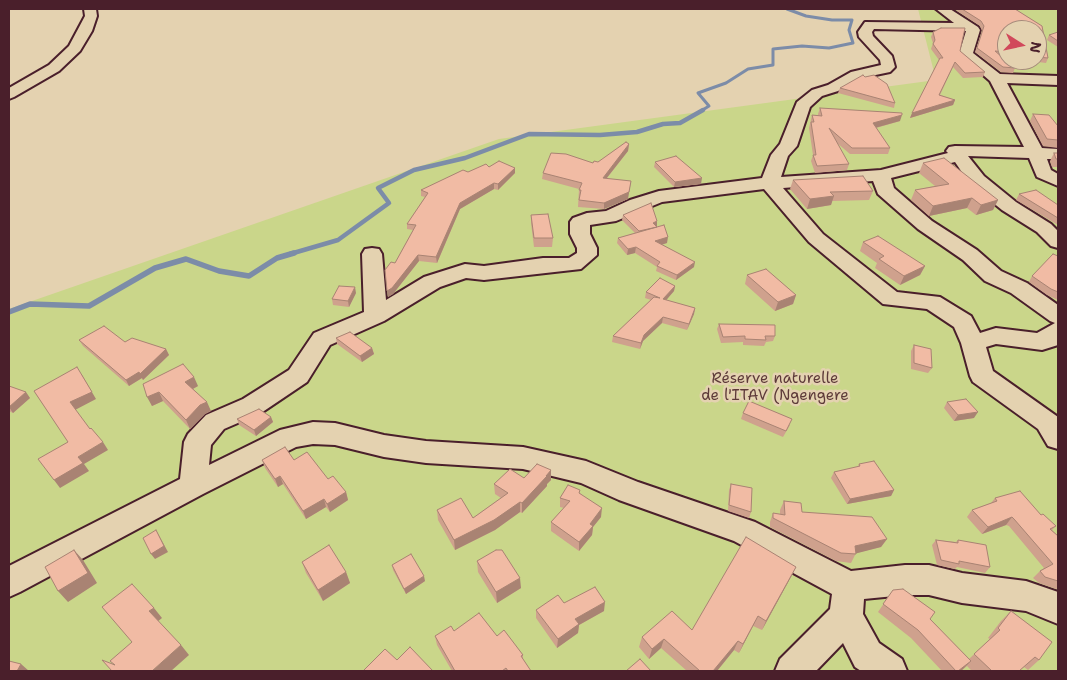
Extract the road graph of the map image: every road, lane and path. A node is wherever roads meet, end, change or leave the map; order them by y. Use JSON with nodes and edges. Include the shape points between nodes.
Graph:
{"nodes":[{"id":1,"x":90,"y":9,"type":"edge"},
{"id":2,"x":942,"y":9,"type":"edge"},
{"id":3,"x":969,"y":27,"type":"junction"},
{"id":4,"x":996,"y":78,"type":"junction"},
{"id":5,"x":1058,"y":80,"type":"edge"},
{"id":6,"x":9,"y":94,"type":"edge"},
{"id":7,"x":1036,"y":153,"type":"junction"},
{"id":8,"x":1058,"y":154,"type":"edge"},
{"id":9,"x":958,"y":156,"type":"junction"},
{"id":10,"x":881,"y":175,"type":"junction"},
{"id":11,"x":1058,"y":181,"type":"edge"},
{"id":12,"x":768,"y":183,"type":"junction"},
{"id":13,"x":1058,"y":242,"type":"edge"},
{"id":14,"x":372,"y":254,"type":"dead end"},
{"id":15,"x":376,"y":316,"type":"junction"},
{"id":16,"x":1058,"y":316,"type":"edge"},
{"id":17,"x":1058,"y":330,"type":"edge"},
{"id":18,"x":973,"y":343,"type":"junction"},
{"id":19,"x":1058,"y":438,"type":"edge"},
{"id":20,"x":193,"y":486,"type":"junction"},
{"id":21,"x":9,"y":582,"type":"edge"},
{"id":22,"x":847,"y":601,"type":"junction"},
{"id":23,"x":1058,"y":608,"type":"edge"},
{"id":24,"x":792,"y":671,"type":"edge"},
{"id":25,"x":890,"y":671,"type":"edge"}],
"edges":[{"from":1,"to":6,"type":"street","via":[[91,16],[75,48],[54,68]]},
{"from":2,"to":3,"type":"street"},
{"from":3,"to":4,"type":"street","via":[[973,30],[966,54]]},
{"from":3,"to":12,"type":"street","via":[[870,24],[865,32],[866,38],[887,59],[888,67],[856,75],[817,93],[803,105],[788,146],[780,155]]},
{"from":4,"to":5,"type":"street"},
{"from":4,"to":7,"type":"street"},
{"from":7,"to":8,"type":"street"},
{"from":7,"to":9,"type":"street","via":[[980,150],[955,152]]},
{"from":7,"to":11,"type":"street","via":[[1044,173]]},
{"from":9,"to":10,"type":"street"},
{"from":9,"to":13,"type":"street","via":[[977,180],[1044,228]]},
{"from":10,"to":12,"type":"street"},
{"from":10,"to":16,"type":"street","via":[[885,190],[925,225],[993,276],[1019,288]]},
{"from":12,"to":15,"type":"street","via":[[659,197],[609,217],[594,217],[580,222],[587,255],[574,264],[465,271],[432,282]]},
{"from":12,"to":18,"type":"street","via":[[816,238],[891,299],[932,302],[963,322]]},
{"from":14,"to":15,"type":"street"},
{"from":15,"to":20,"type":"street","via":[[322,339],[298,376],[252,406],[215,422],[198,442]]},
{"from":17,"to":18,"type":"street","via":[[1051,339],[1042,342],[996,336]]},
{"from":18,"to":19,"type":"street","via":[[982,376],[1047,422]]},
{"from":20,"to":21,"type":"street"},
{"from":20,"to":22,"type":"street","via":[[290,438],[313,433],[335,434],[426,452],[523,458],[586,474],[744,532]]},
{"from":22,"to":23,"type":"street","via":[[905,580],[929,580],[962,588],[1026,596]]},
{"from":22,"to":24,"type":"street"},
{"from":22,"to":25,"type":"street","via":[[867,655]]}]}
